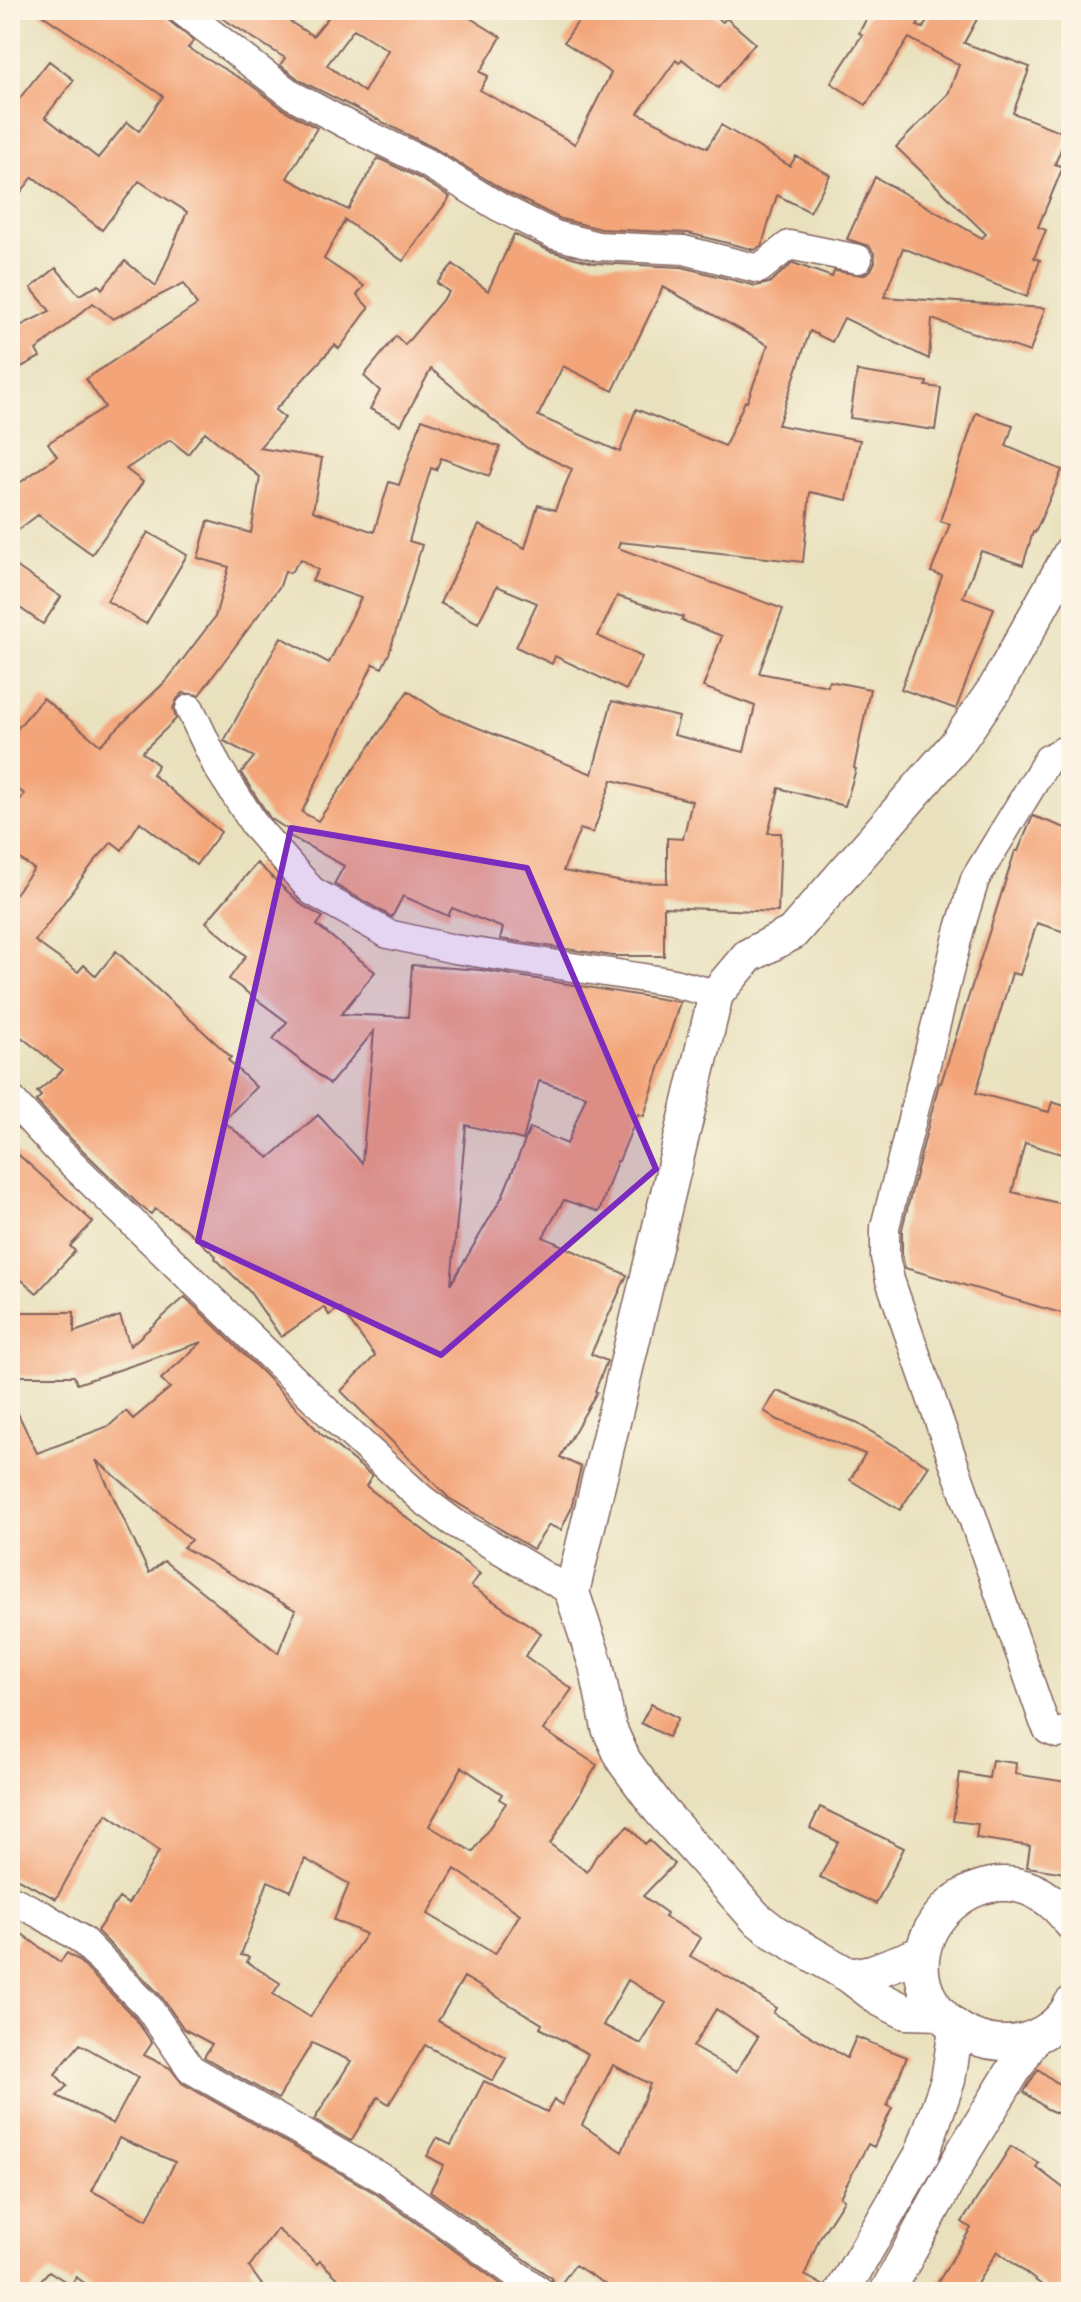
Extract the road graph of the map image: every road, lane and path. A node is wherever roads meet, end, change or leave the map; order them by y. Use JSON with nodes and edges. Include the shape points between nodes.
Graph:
{"nodes":[{"id":1,"x":181,"y":10,"type":"edge"},
{"id":2,"x":858,"y":259,"type":"dead end"},
{"id":3,"x":1071,"y":552,"type":"edge"},
{"id":4,"x":190,"y":709,"type":"dead end"},
{"id":5,"x":1071,"y":747,"type":"edge"},
{"id":6,"x":716,"y":994,"type":"junction"},
{"id":7,"x":10,"y":1098,"type":"edge"},
{"id":8,"x":572,"y":1592,"type":"junction"},
{"id":9,"x":1071,"y":1728,"type":"edge"},
{"id":10,"x":10,"y":1899,"type":"edge"},
{"id":11,"x":1067,"y":1913,"type":"edge"},
{"id":12,"x":923,"y":1953,"type":"junction"},
{"id":13,"x":850,"y":1976,"type":"junction"},
{"id":14,"x":1070,"y":2009,"type":"edge"},
{"id":15,"x":948,"y":2021,"type":"junction"},
{"id":16,"x":1034,"y":2037,"type":"junction"},
{"id":17,"x":541,"y":2292,"type":"edge"},
{"id":18,"x":842,"y":2292,"type":"edge"},
{"id":19,"x":887,"y":2292,"type":"edge"}],
"edges":[{"from":1,"to":2,"type":"street","via":[[292,95],[555,235],[598,246],[684,250],[759,269],[789,245]]},
{"from":3,"to":6,"type":"main road","via":[[996,687],[955,746],[792,933],[748,956]]},
{"from":4,"to":6,"type":"street","via":[[217,766],[256,827],[293,870],[312,891],[388,934]]},
{"from":5,"to":9,"type":"street","via":[[1048,759],[975,879],[885,1227],[885,1257],[1044,1722],[1058,1734]]},
{"from":6,"to":8,"type":"main road"},
{"from":7,"to":8,"type":"street","via":[[422,1499]]},
{"from":8,"to":13,"type":"main road","via":[[609,1728],[644,1791],[756,1918]]},
{"from":10,"to":17,"type":"street","via":[[82,1940],[148,2007],[191,2069],[384,2179]]},
{"from":11,"to":12,"type":"main road","via":[[1021,1886],[977,1888],[941,1913]]},
{"from":12,"to":13,"type":"main road"},
{"from":12,"to":15,"type":"main road","via":[[929,1995]]},
{"from":13,"to":15,"type":"main road","via":[[906,2012]]},
{"from":14,"to":16,"type":"main road"},
{"from":15,"to":16,"type":"main road","via":[[981,2041],[1008,2043]]},
{"from":15,"to":18,"type":"main road","via":[[948,2080],[934,2126]]},
{"from":16,"to":19,"type":"main road"}]}
